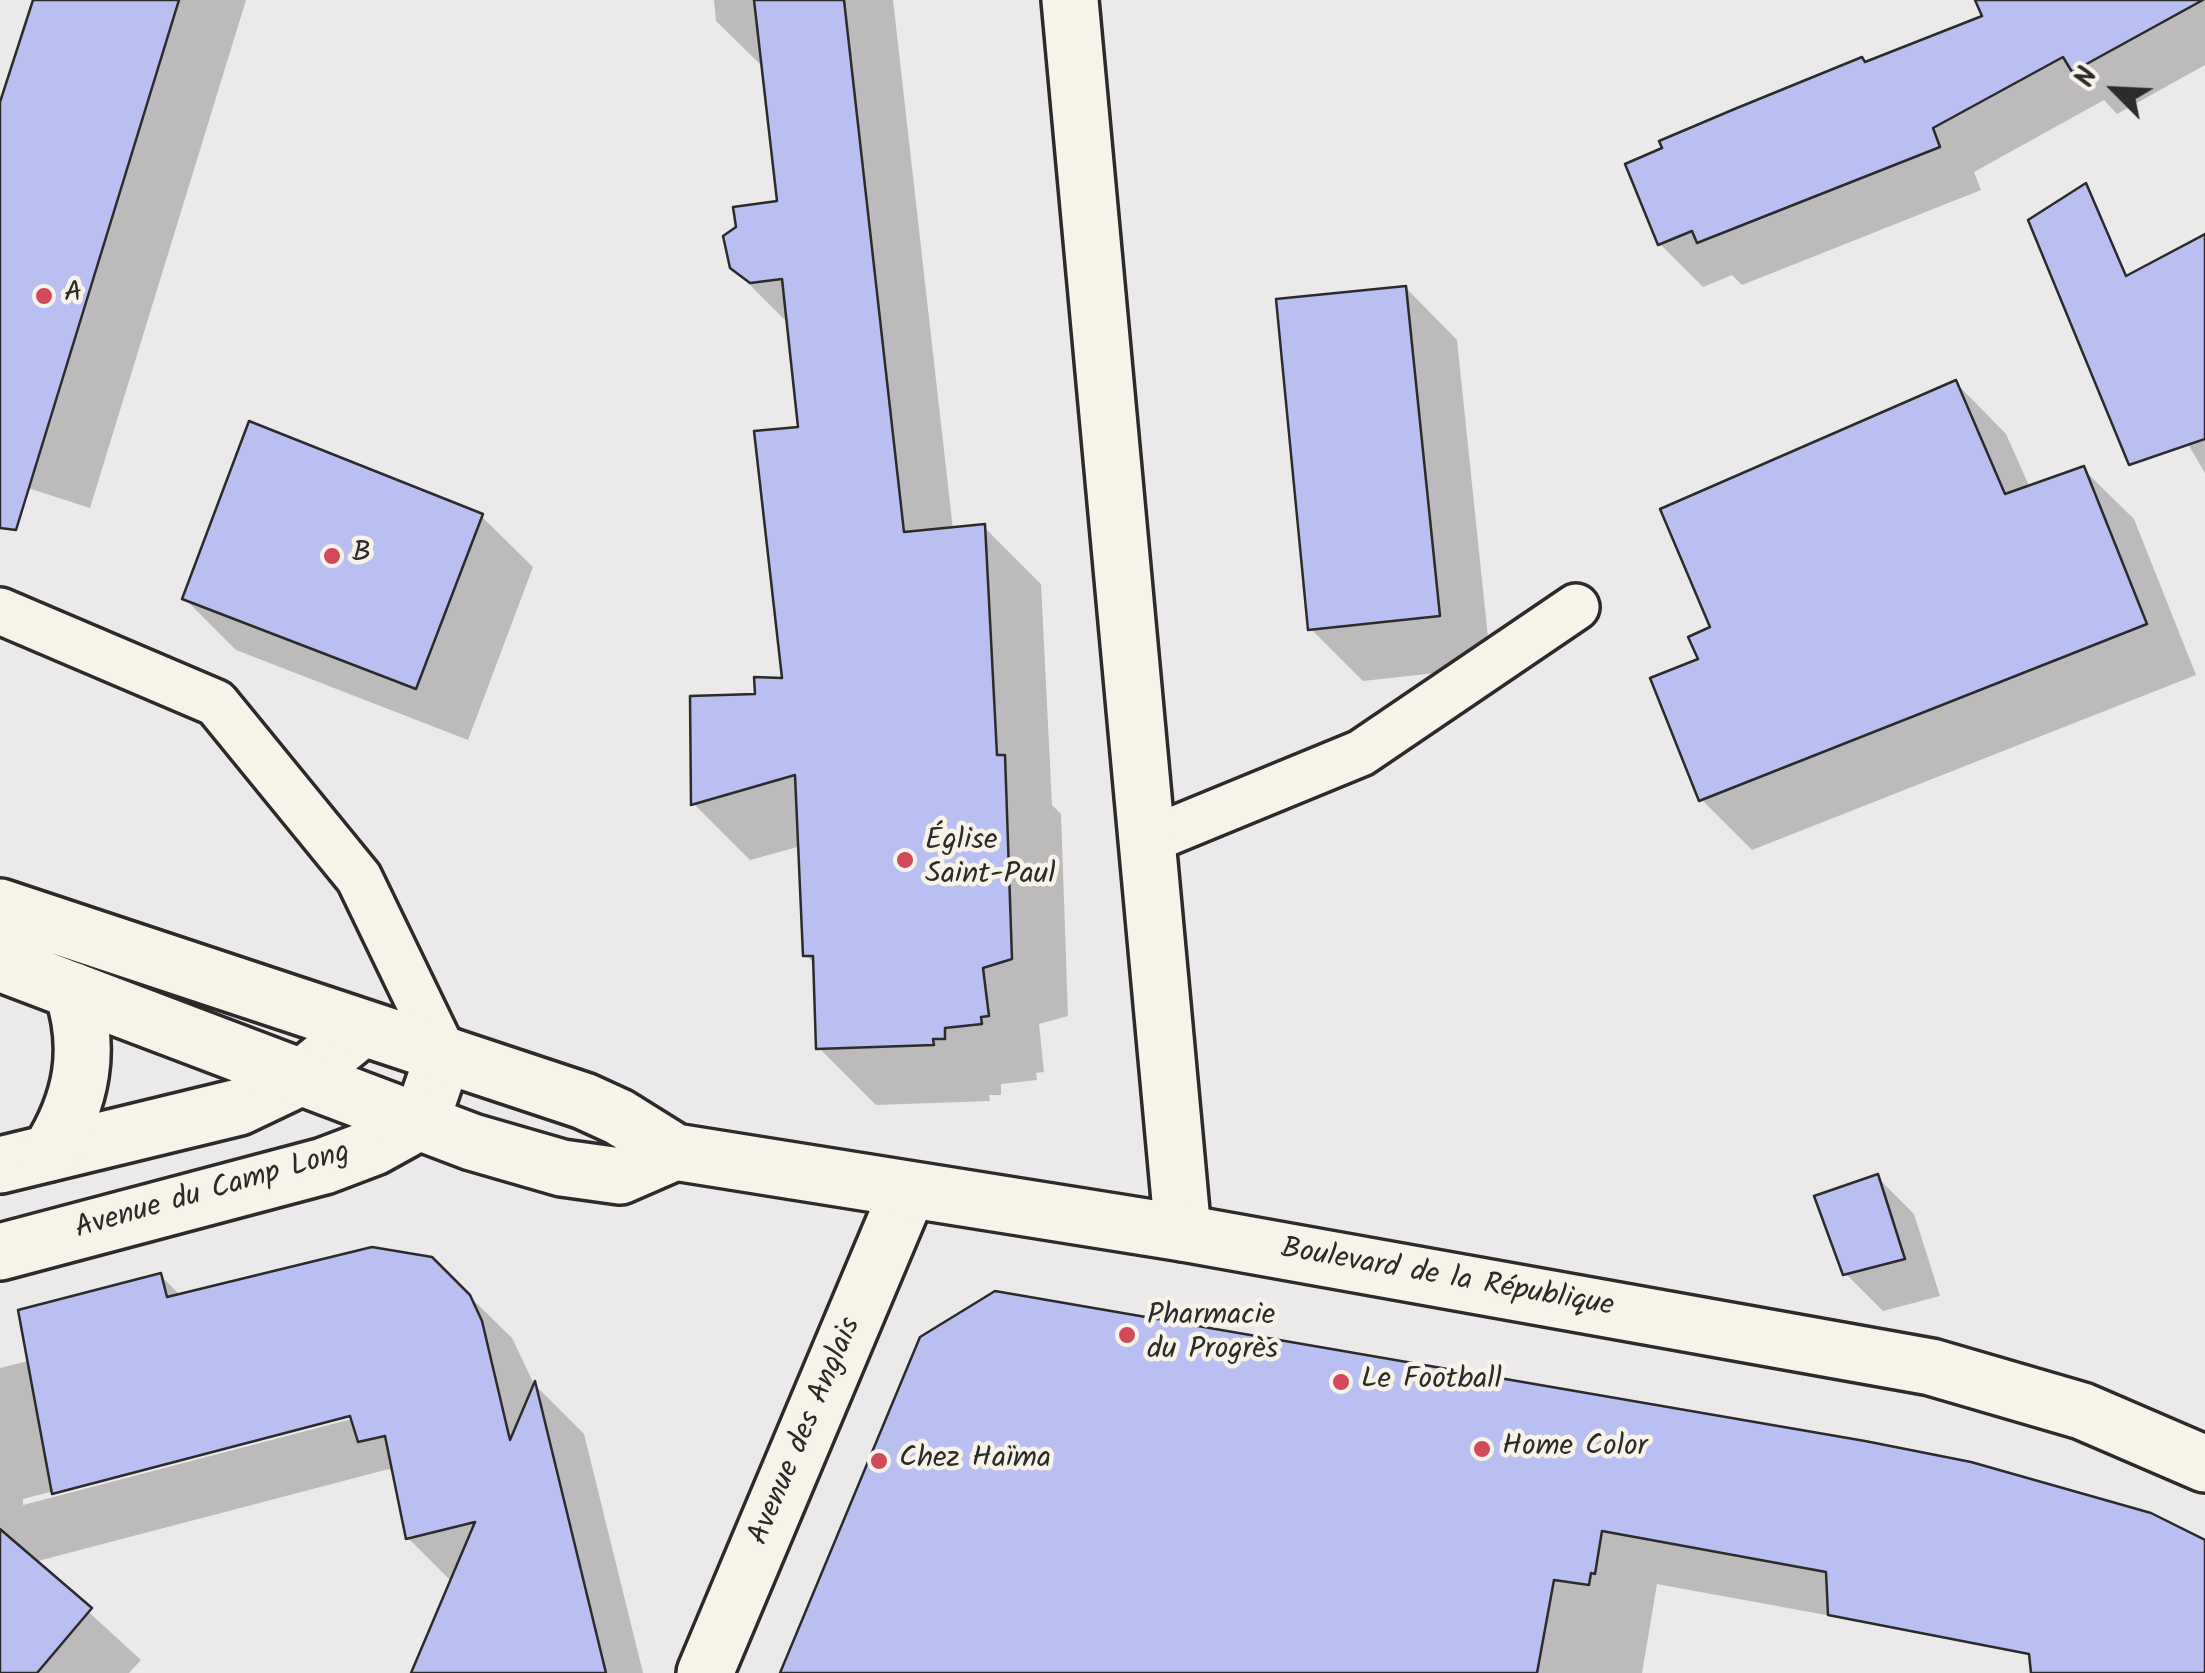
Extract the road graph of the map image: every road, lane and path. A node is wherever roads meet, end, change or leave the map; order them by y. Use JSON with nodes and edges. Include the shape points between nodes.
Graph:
{"nodes":[{"id":1,"x":1070,"y":0,"type":"edge"},
{"id":2,"x":1576,"y":607,"type":"dead end"},
{"id":3,"x":0,"y":611,"type":"edge"},
{"id":4,"x":1147,"y":841,"type":"junction"},
{"id":5,"x":0,"y":907,"type":"edge"},
{"id":6,"x":0,"y":963,"type":"edge"},
{"id":7,"x":400,"y":964,"type":"junction"},
{"id":8,"x":72,"y":990,"type":"junction"},
{"id":9,"x":361,"y":1029,"type":"junction"},
{"id":10,"x":444,"y":1054,"type":"junction"},
{"id":11,"x":304,"y":1076,"type":"junction"},
{"id":12,"x":422,"y":1121,"type":"junction"},
{"id":13,"x":675,"y":1152,"type":"junction"},
{"id":14,"x":24,"y":1159,"type":"edge"},
{"id":15,"x":908,"y":1191,"type":"junction"},
{"id":16,"x":1184,"y":1233,"type":"junction"},
{"id":17,"x":0,"y":1252,"type":"edge"},
{"id":18,"x":2205,"y":1464,"type":"edge"},
{"id":19,"x":706,"y":1673,"type":"edge"}],
"edges":[{"from":1,"to":4,"type":"street"},
{"from":2,"to":4,"type":"lane","via":[[1362,752]]},
{"from":3,"to":7,"type":"lane","via":[[216,704],[359,878]]},
{"from":4,"to":16,"type":"street"},
{"from":5,"to":9,"type":"street","name":"Boulevard de la République"},
{"from":6,"to":8,"type":"street"},
{"from":7,"to":9,"type":"lane"},
{"from":7,"to":10,"type":"lane"},
{"from":8,"to":11,"type":"street"},
{"from":8,"to":14,"type":"street","via":[[84,1024],[83,1072],[68,1122]]},
{"from":9,"to":10,"type":"street","name":"Boulevard de la République"},
{"from":9,"to":11,"type":"street"},
{"from":10,"to":12,"type":"street"},
{"from":10,"to":13,"type":"street","name":"Boulevard de la République","via":[[584,1101]]},
{"from":11,"to":12,"type":"street"},
{"from":11,"to":14,"type":"street","via":[[239,1107]]},
{"from":12,"to":13,"type":"street","via":[[562,1168],[620,1176]]},
{"from":12,"to":17,"type":"street","name":"Avenue du Camp Long","via":[[324,1166]]},
{"from":13,"to":15,"type":"street","name":"Boulevard de la République"},
{"from":15,"to":16,"type":"street","name":"Boulevard de la République"},
{"from":15,"to":19,"type":"street","name":"Avenue des Anglais"},
{"from":16,"to":18,"type":"street","name":"Boulevard de la République","via":[[1931,1367],[2082,1411]]}]}
